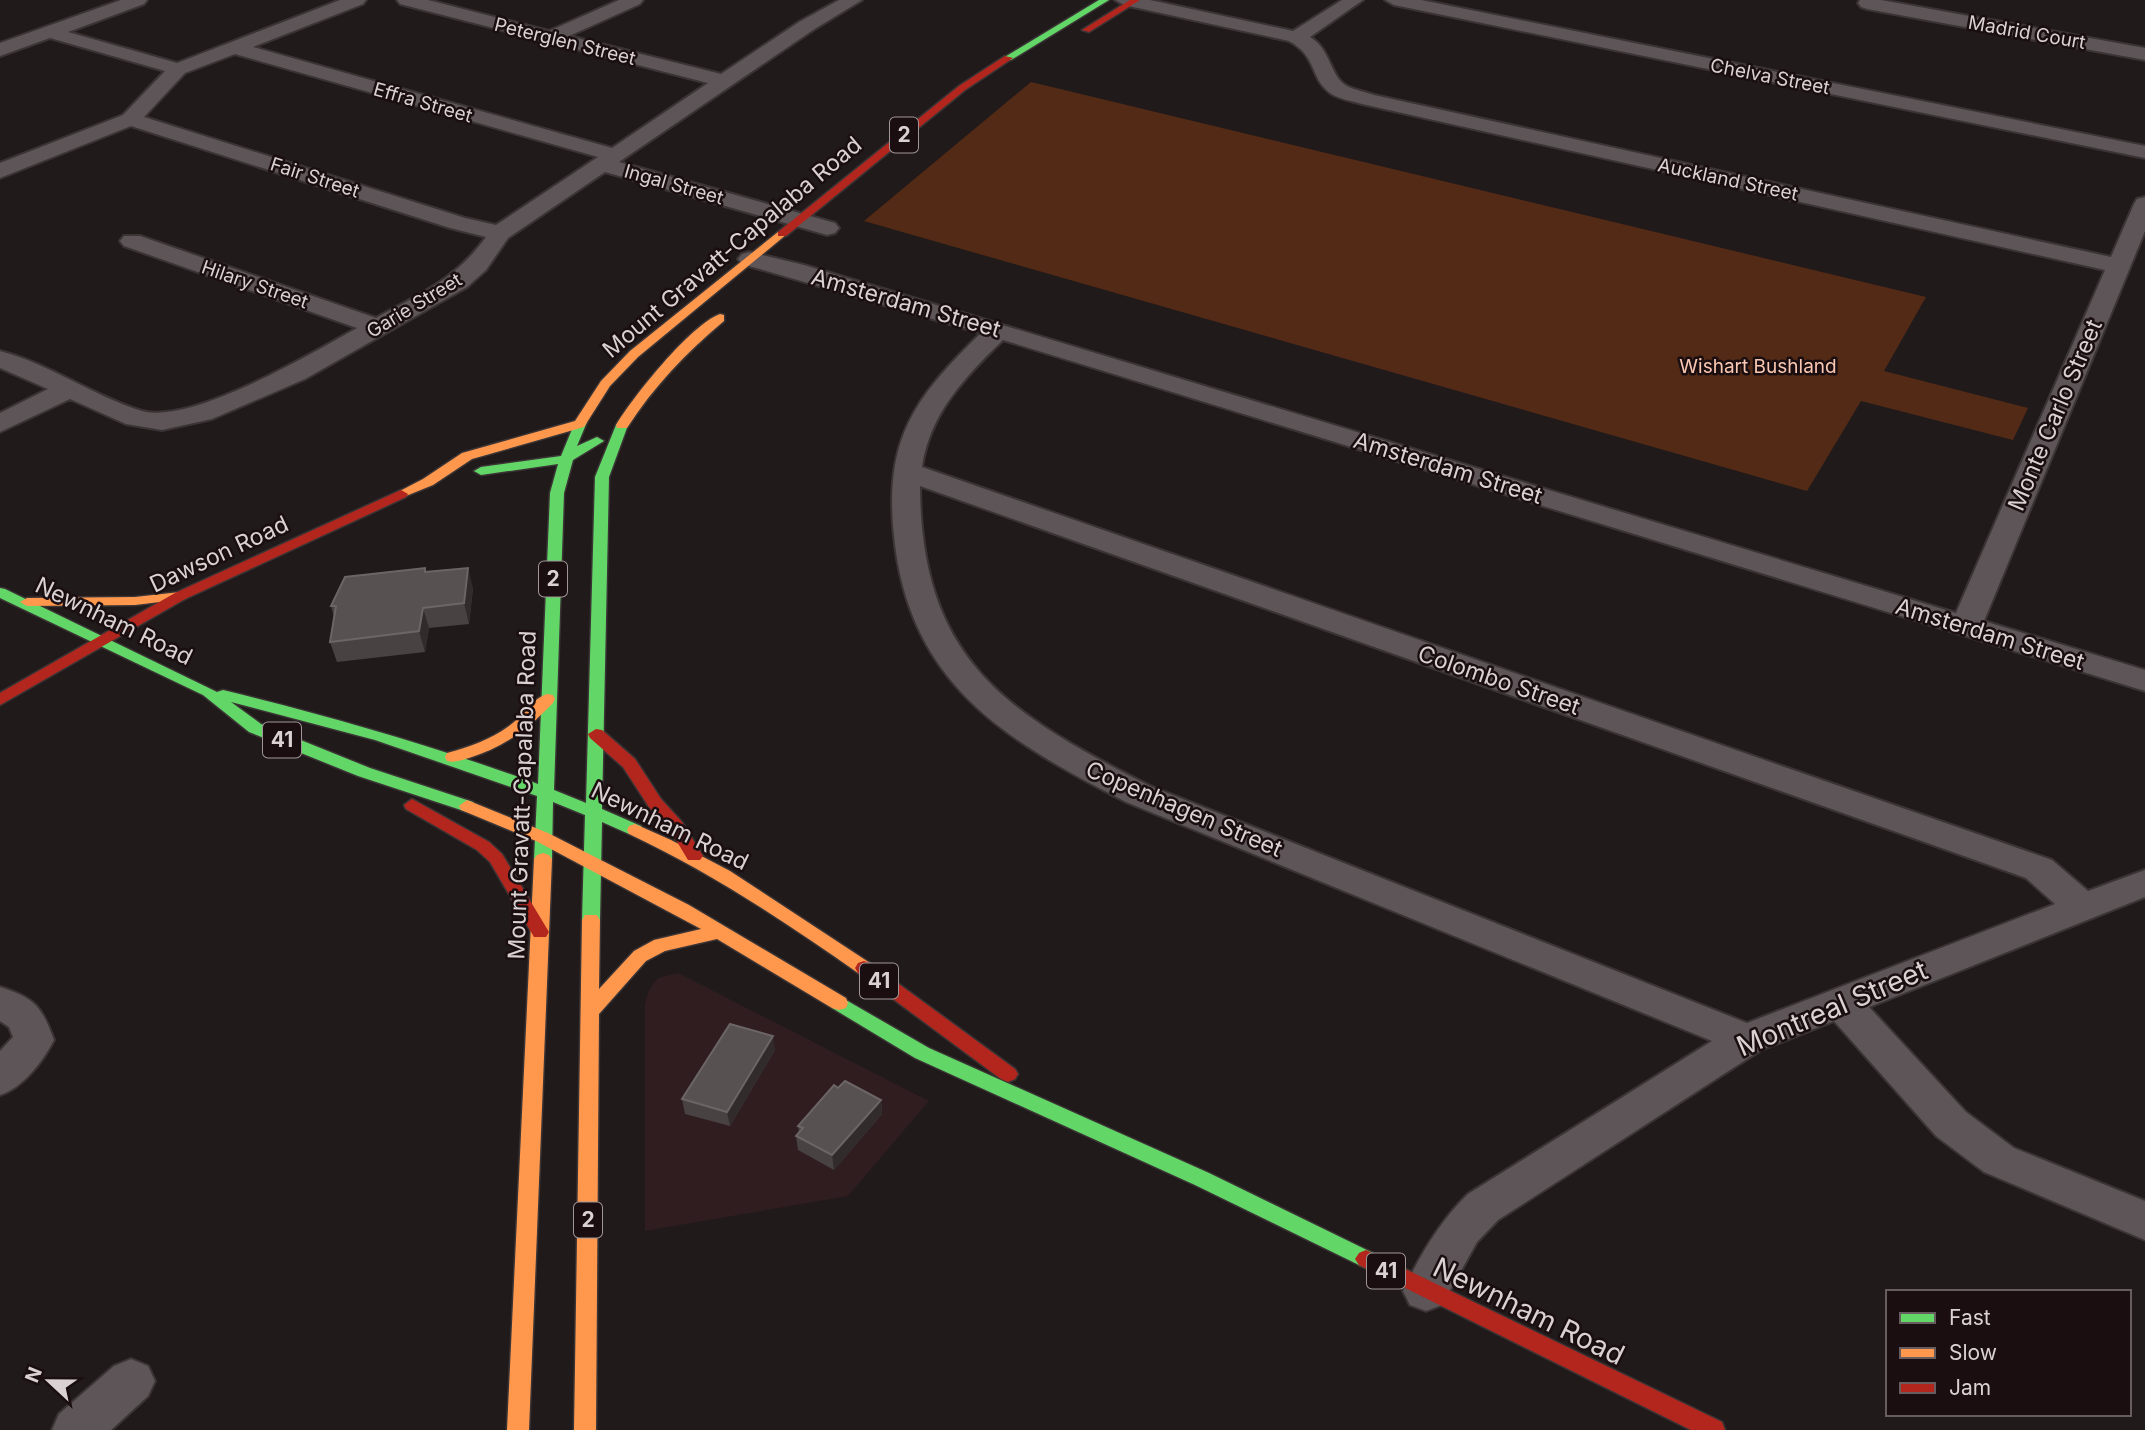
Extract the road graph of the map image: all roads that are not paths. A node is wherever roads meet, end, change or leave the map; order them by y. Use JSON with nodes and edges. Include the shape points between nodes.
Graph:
{"nodes":[{"id":1,"x":138,"y":0,"type":"edge"},
{"id":2,"x":357,"y":0,"type":"edge"},
{"id":3,"x":410,"y":0,"type":"edge"},
{"id":4,"x":634,"y":0,"type":"edge"},
{"id":5,"x":853,"y":0,"type":"edge"},
{"id":6,"x":1105,"y":0,"type":"edge"},
{"id":7,"x":1354,"y":0,"type":"edge"},
{"id":8,"x":1394,"y":0,"type":"edge"},
{"id":9,"x":1131,"y":1,"type":"edge"},
{"id":10,"x":1867,"y":4,"type":"dead end"},
{"id":11,"x":48,"y":32,"type":"junction"},
{"id":12,"x":551,"y":37,"type":"junction"},
{"id":13,"x":1295,"y":37,"type":"junction"},
{"id":14,"x":232,"y":47,"type":"junction"},
{"id":15,"x":0,"y":50,"type":"edge"},
{"id":16,"x":2145,"y":54,"type":"edge"},
{"id":17,"x":1028,"y":65,"type":"dead end"},
{"id":18,"x":178,"y":69,"type":"junction"},
{"id":19,"x":724,"y":81,"type":"junction"},
{"id":20,"x":130,"y":119,"type":"junction"},
{"id":21,"x":2145,"y":152,"type":"edge"},
{"id":22,"x":608,"y":160,"type":"junction"},
{"id":23,"x":0,"y":171,"type":"edge"},
{"id":24,"x":2145,"y":204,"type":"edge"},
{"id":25,"x":799,"y":220,"type":"junction"},
{"id":26,"x":832,"y":224,"type":"joint"},
{"id":27,"x":500,"y":233,"type":"junction"},
{"id":28,"x":132,"y":241,"type":"dead end"},
{"id":29,"x":780,"y":261,"type":"junction"},
{"id":30,"x":2119,"y":266,"type":"junction"},
{"id":31,"x":734,"y":306,"type":"dead end"},
{"id":32,"x":378,"y":327,"type":"junction"},
{"id":33,"x":998,"y":330,"type":"junction"},
{"id":34,"x":0,"y":359,"type":"edge"},
{"id":35,"x":71,"y":388,"type":"junction"},
{"id":36,"x":0,"y":424,"type":"edge"},
{"id":37,"x":579,"y":424,"type":"junction"},
{"id":38,"x":617,"y":430,"type":"junction"},
{"id":39,"x":564,"y":459,"type":"junction"},
{"id":40,"x":905,"y":471,"type":"junction"},
{"id":41,"x":428,"y":482,"type":"junction"},
{"id":42,"x":0,"y":592,"type":"edge"},
{"id":43,"x":180,"y":596,"type":"junction"},
{"id":44,"x":22,"y":602,"type":"junction"},
{"id":45,"x":1966,"y":626,"type":"junction"},
{"id":46,"x":100,"y":640,"type":"junction"},
{"id":47,"x":2145,"y":681,"type":"edge"},
{"id":48,"x":208,"y":692,"type":"junction"},
{"id":49,"x":0,"y":699,"type":"edge"},
{"id":50,"x":547,"y":699,"type":"junction"},
{"id":51,"x":596,"y":734,"type":"junction"},
{"id":52,"x":453,"y":757,"type":"junction"},
{"id":53,"x":364,"y":772,"type":"junction"},
{"id":54,"x":543,"y":790,"type":"junction"},
{"id":55,"x":592,"y":811,"type":"junction"},
{"id":56,"x":541,"y":837,"type":"junction"},
{"id":57,"x":695,"y":859,"type":"junction"},
{"id":58,"x":593,"y":863,"type":"junction"},
{"id":59,"x":2145,"y":883,"type":"edge"},
{"id":60,"x":2084,"y":906,"type":"junction"},
{"id":61,"x":540,"y":932,"type":"junction"},
{"id":62,"x":719,"y":932,"type":"junction"},
{"id":63,"x":0,"y":1002,"type":"edge"},
{"id":64,"x":1841,"y":1003,"type":"junction"},
{"id":65,"x":591,"y":1011,"type":"junction"},
{"id":66,"x":1747,"y":1039,"type":"junction"},
{"id":67,"x":0,"y":1079,"type":"edge"},
{"id":68,"x":1057,"y":1111,"type":"junction"},
{"id":69,"x":2145,"y":1221,"type":"edge"},
{"id":70,"x":1426,"y":1291,"type":"junction"},
{"id":71,"x":131,"y":1381,"type":"dead end"},
{"id":72,"x":76,"y":1430,"type":"edge"},
{"id":73,"x":518,"y":1430,"type":"edge"},
{"id":74,"x":586,"y":1430,"type":"edge"},
{"id":75,"x":1714,"y":1430,"type":"edge"}],
"edges":[{"from":1,"to":11,"type":"street"},
{"from":2,"to":14,"type":"street"},
{"from":3,"to":12,"type":"street","name":"Peterglen Street"},
{"from":4,"to":12,"type":"street"},
{"from":5,"to":19,"type":"street","name":"Garie Street"},
{"from":6,"to":25,"type":"main road","name":"Mount Gravatt-Capalaba Road","number":"2","via":[[973,80]]},
{"from":7,"to":13,"type":"street"},
{"from":8,"to":21,"type":"street","name":"Chelva Street"},
{"from":9,"to":13,"type":"street","name":"Auckland Street"},
{"from":9,"to":17,"type":"main road"},
{"from":10,"to":16,"type":"street","name":"Madrid Court"},
{"from":11,"to":15,"type":"street"},
{"from":11,"to":18,"type":"street"},
{"from":12,"to":19,"type":"street","name":"Peterglen Street"},
{"from":13,"to":30,"type":"street","name":"Auckland Street","via":[[1318,54],[1329,80],[1328,92]]},
{"from":14,"to":18,"type":"street"},
{"from":14,"to":22,"type":"street","name":"Effra Street"},
{"from":18,"to":20,"type":"street"},
{"from":19,"to":22,"type":"street","name":"Garie Street"},
{"from":20,"to":23,"type":"street"},
{"from":20,"to":27,"type":"street","name":"Fair Street"},
{"from":22,"to":25,"type":"street","name":"Ingal Street"},
{"from":22,"to":27,"type":"street","name":"Garie Street"},
{"from":24,"to":30,"type":"street","name":"Monte Carlo Street"},
{"from":25,"to":26,"type":"street","name":"Ingal Street"},
{"from":25,"to":29,"type":"main road","name":"Mount Gravatt-Capalaba Road","number":"2"},
{"from":26,"to":29,"type":"main road","name":"Mount Gravatt-Capalaba Road","number":"2"},
{"from":27,"to":32,"type":"street","name":"Garie Street","via":[[478,265],[458,282]]},
{"from":28,"to":32,"type":"street","name":"Hilary Street"},
{"from":29,"to":33,"type":"street","name":"Amsterdam Street"},
{"from":29,"to":37,"type":"main road","name":"Mount Gravatt-Capalaba Road","number":"2","via":[[617,369]]},
{"from":30,"to":45,"type":"street","name":"Monte Carlo Street"},
{"from":31,"to":38,"type":"main road","name":"Mount Gravatt-Capalaba Road","number":"2","via":[[662,370]]},
{"from":32,"to":35,"type":"street","name":"Garie Street","via":[[296,373],[181,419],[136,418]]},
{"from":33,"to":40,"type":"street","name":"Copenhagen Street","via":[[960,367],[923,416]]},
{"from":33,"to":45,"type":"street","name":"Amsterdam Street"},
{"from":34,"to":35,"type":"street","name":"Garie Street"},
{"from":35,"to":36,"type":"street"},
{"from":37,"to":39,"type":"main road","name":"Mount Gravatt-Capalaba Road","number":"2"},
{"from":37,"to":41,"type":"main road","name":"Dawson Road","via":[[484,449]]},
{"from":38,"to":39,"type":"main road","name":"Dawson Road"},
{"from":38,"to":51,"type":"main road","name":"Mount Gravatt-Capalaba Road","number":"2","via":[[600,499]]},
{"from":39,"to":41,"type":"main road","name":"Dawson Road"},
{"from":39,"to":50,"type":"main road","name":"Mount Gravatt-Capalaba Road","number":"2","via":[[557,493]]},
{"from":40,"to":60,"type":"street","name":"Colombo Street","via":[[2039,869]]},
{"from":40,"to":66,"type":"street","name":"Copenhagen Street","via":[[906,523],[916,586],[946,653],[1019,725],[1071,761],[1138,794]]},
{"from":41,"to":43,"type":"main road","name":"Dawson Road"},
{"from":42,"to":44,"type":"main road","name":"Newnham Road","number":"41"},
{"from":43,"to":44,"type":"main road"},
{"from":43,"to":46,"type":"main road","name":"Dawson Road"},
{"from":44,"to":46,"type":"main road","name":"Newnham Road","number":"41"},
{"from":45,"to":47,"type":"street","name":"Amsterdam Street"},
{"from":46,"to":48,"type":"main road","name":"Newnham Road","number":"41"},
{"from":46,"to":49,"type":"main road","name":"Dawson Road"},
{"from":48,"to":52,"type":"main road","name":"Newnham Road","number":"41","via":[[282,708]]},
{"from":48,"to":53,"type":"main road","name":"Newnham Road","number":"41","via":[[255,728]]},
{"from":50,"to":52,"type":"main road","via":[[522,728],[502,742]]},
{"from":50,"to":54,"type":"main road","name":"Mount Gravatt-Capalaba Road","number":"2"},
{"from":51,"to":55,"type":"main road","name":"Mount Gravatt-Capalaba Road","number":"2"},
{"from":51,"to":57,"type":"main road","via":[[629,763],[655,803],[677,826]]},
{"from":52,"to":54,"type":"main road","name":"Newnham Road","number":"41"},
{"from":53,"to":56,"type":"main road","name":"Newnham Road","number":"41","via":[[479,810]]},
{"from":53,"to":61,"type":"main road","via":[[431,818],[483,846],[496,858]]},
{"from":54,"to":55,"type":"main road","name":"Newnham Road","number":"41"},
{"from":54,"to":56,"type":"main road","name":"Mount Gravatt-Capalaba Road","number":"2"},
{"from":55,"to":57,"type":"main road","name":"Newnham Road","number":"41"},
{"from":55,"to":58,"type":"main road","name":"Mount Gravatt-Capalaba Road","number":"2"},
{"from":56,"to":58,"type":"main road","name":"Newnham Road","number":"41"},
{"from":56,"to":61,"type":"main road","name":"Mount Gravatt-Capalaba Road","number":"2"},
{"from":57,"to":68,"type":"main road","name":"Newnham Road","number":"41","via":[[799,922]]},
{"from":58,"to":62,"type":"main road","name":"Newnham Road","number":"41"},
{"from":58,"to":65,"type":"main road","name":"Mount Gravatt-Capalaba Road","number":"2"},
{"from":59,"to":60,"type":"street","name":"Montreal Street"},
{"from":60,"to":64,"type":"street","name":"Montreal Street"},
{"from":61,"to":73,"type":"main road","name":"Mount Gravatt-Capalaba Road","number":"2"},
{"from":62,"to":65,"type":"main road","via":[[660,945],[640,956]]},
{"from":62,"to":68,"type":"main road","name":"Newnham Road","number":"41","via":[[922,1053]]},
{"from":63,"to":67,"type":"street","via":[[26,1018],[34,1040]]},
{"from":64,"to":66,"type":"street","name":"Montreal Street"},
{"from":64,"to":69,"type":"street","via":[[1951,1124],[1999,1160]]},
{"from":65,"to":74,"type":"main road","name":"Mount Gravatt-Capalaba Road","number":"2"},
{"from":66,"to":70,"type":"street","name":"Montreal Street","via":[[1483,1208],[1461,1229]]},
{"from":68,"to":70,"type":"main road","name":"Newnham Road","number":"41"},
{"from":70,"to":75,"type":"main road","name":"Newnham Road","number":"41"},
{"from":71,"to":72,"type":"street"}]}
